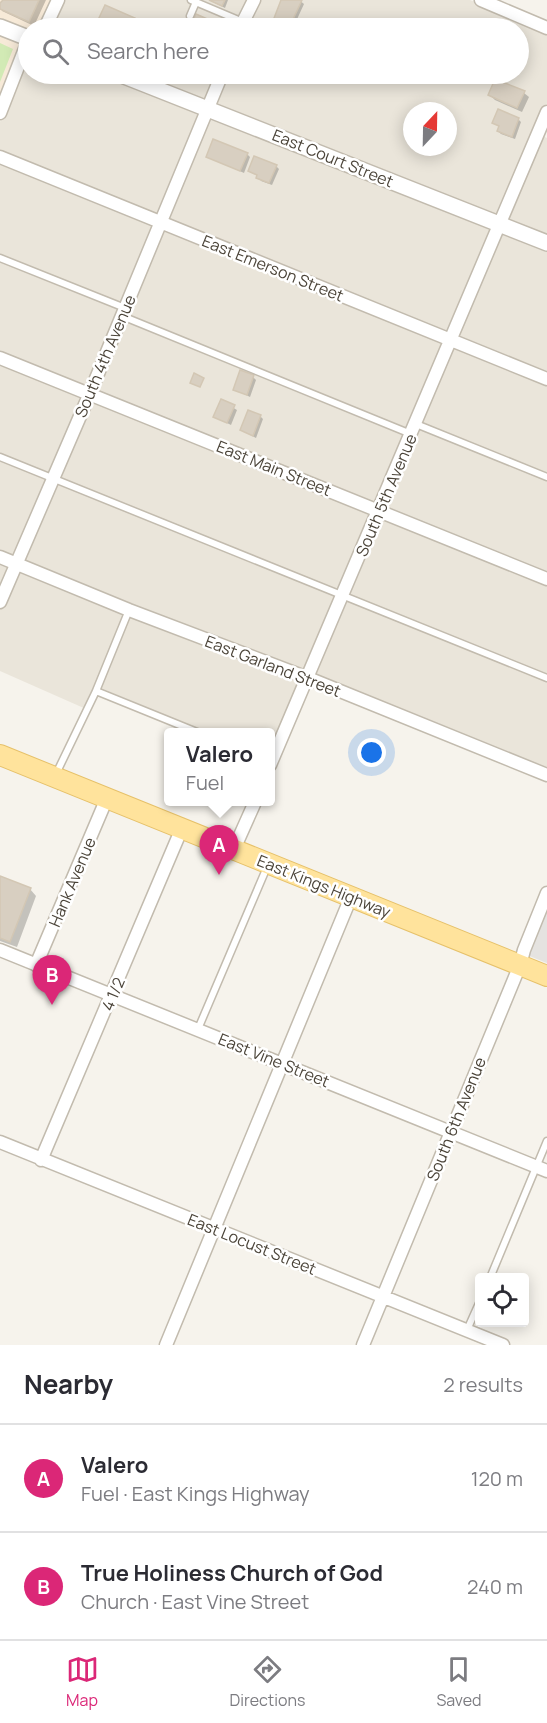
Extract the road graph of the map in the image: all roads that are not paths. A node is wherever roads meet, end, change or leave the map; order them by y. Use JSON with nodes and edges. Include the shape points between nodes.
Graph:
{"nodes":[{"id":1,"x":58,"y":0,"type":"edge"},
{"id":2,"x":254,"y":0,"type":"edge"},
{"id":3,"x":481,"y":0,"type":"edge"},
{"id":4,"x":194,"y":1,"type":"edge"},
{"id":5,"x":190,"y":16,"type":"dead end"},
{"id":6,"x":50,"y":18,"type":"edge"},
{"id":7,"x":228,"y":18,"type":"edge"},
{"id":8,"x":245,"y":18,"type":"edge"},
{"id":9,"x":523,"y":18,"type":"edge"},
{"id":10,"x":529,"y":20,"type":"edge"},
{"id":11,"x":0,"y":27,"type":"edge"},
{"id":12,"x":547,"y":28,"type":"edge"},
{"id":13,"x":18,"y":35,"type":"edge"},
{"id":14,"x":18,"y":66,"type":"edge"},
{"id":15,"x":145,"y":84,"type":"edge"},
{"id":16,"x":218,"y":84,"type":"edge"},
{"id":17,"x":207,"y":108,"type":"junction"},
{"id":18,"x":547,"y":112,"type":"edge"},
{"id":19,"x":0,"y":113,"type":"edge"},
{"id":20,"x":0,"y":157,"type":"edge"},
{"id":21,"x":161,"y":222,"type":"junction"},
{"id":22,"x":500,"y":224,"type":"junction"},
{"id":23,"x":547,"y":243,"type":"edge"},
{"id":24,"x":0,"y":258,"type":"edge"},
{"id":25,"x":124,"y":312,"type":"junction"},
{"id":26,"x":450,"y":340,"type":"junction"},
{"id":27,"x":0,"y":358,"type":"edge"},
{"id":28,"x":547,"y":379,"type":"edge"},
{"id":29,"x":90,"y":393,"type":"junction"},
{"id":30,"x":414,"y":429,"type":"junction"},
{"id":31,"x":0,"y":457,"type":"edge"},
{"id":32,"x":547,"y":477,"type":"edge"},
{"id":33,"x":54,"y":479,"type":"junction"},
{"id":34,"x":379,"y":511,"type":"junction"},
{"id":35,"x":0,"y":557,"type":"edge"},
{"id":36,"x":16,"y":563,"type":"junction"},
{"id":37,"x":547,"y":579,"type":"edge"},
{"id":38,"x":343,"y":595,"type":"junction"},
{"id":39,"x":0,"y":602,"type":"edge"},
{"id":40,"x":129,"y":610,"type":"junction"},
{"id":41,"x":308,"y":678,"type":"junction"},
{"id":42,"x":547,"y":678,"type":"edge"},
{"id":43,"x":96,"y":691,"type":"junction"},
{"id":44,"x":187,"y":728,"type":"edge"},
{"id":45,"x":275,"y":752,"type":"edge"},
{"id":46,"x":0,"y":755,"type":"edge"},
{"id":47,"x":547,"y":775,"type":"edge"},
{"id":48,"x":55,"y":777,"type":"junction"},
{"id":49,"x":107,"y":798,"type":"junction"},
{"id":50,"x":253,"y":806,"type":"edge"},
{"id":51,"x":182,"y":828,"type":"junction"},
{"id":52,"x":234,"y":849,"type":"junction"},
{"id":53,"x":269,"y":863,"type":"junction"},
{"id":54,"x":547,"y":893,"type":"edge"},
{"id":55,"x":351,"y":897,"type":"junction"},
{"id":56,"x":0,"y":950,"type":"edge"},
{"id":57,"x":36,"y":965,"type":"junction"},
{"id":58,"x":520,"y":965,"type":"junction"},
{"id":59,"x":547,"y":976,"type":"edge"},
{"id":60,"x":112,"y":996,"type":"junction"},
{"id":61,"x":198,"y":1029,"type":"junction"},
{"id":62,"x":282,"y":1064,"type":"junction"},
{"id":63,"x":451,"y":1132,"type":"junction"},
{"id":64,"x":547,"y":1141,"type":"edge"},
{"id":65,"x":0,"y":1142,"type":"edge"},
{"id":66,"x":41,"y":1160,"type":"junction"},
{"id":67,"x":542,"y":1169,"type":"edge"},
{"id":68,"x":214,"y":1229,"type":"junction"},
{"id":69,"x":491,"y":1273,"type":"edge"},
{"id":70,"x":383,"y":1296,"type":"junction"},
{"id":71,"x":475,"y":1312,"type":"edge"},
{"id":72,"x":467,"y":1330,"type":"junction"},
{"id":73,"x":166,"y":1345,"type":"edge"},
{"id":74,"x":363,"y":1345,"type":"edge"},
{"id":75,"x":503,"y":1345,"type":"edge"}],
"edges":[{"from":1,"to":6,"type":"street"},
{"from":2,"to":8,"type":"street"},
{"from":3,"to":9,"type":"street"},
{"from":4,"to":5,"type":"lane"},
{"from":4,"to":7,"type":"lane"},
{"from":10,"to":12,"type":"street"},
{"from":11,"to":13,"type":"street"},
{"from":14,"to":19,"type":"street"},
{"from":15,"to":17,"type":"street","name":"East Court Street"},
{"from":16,"to":17,"type":"street","name":"South 4th Avenue"},
{"from":17,"to":21,"type":"street","name":"South 4th Avenue"},
{"from":17,"to":22,"type":"street","name":"East Court Street"},
{"from":18,"to":22,"type":"street","name":"South 5th Avenue"},
{"from":20,"to":21,"type":"street","name":"East Emerson Street"},
{"from":21,"to":25,"type":"street","name":"South 4th Avenue"},
{"from":21,"to":26,"type":"street","name":"East Emerson Street"},
{"from":22,"to":23,"type":"street","name":"East Court Street"},
{"from":22,"to":26,"type":"street","name":"South 5th Avenue"},
{"from":24,"to":25,"type":"lane"},
{"from":25,"to":29,"type":"street","name":"South 4th Avenue"},
{"from":25,"to":30,"type":"lane"},
{"from":26,"to":28,"type":"street","name":"East Emerson Street"},
{"from":26,"to":30,"type":"street","name":"South 5th Avenue"},
{"from":27,"to":29,"type":"street","name":"East Main Street"},
{"from":29,"to":33,"type":"street","name":"South 4th Avenue"},
{"from":29,"to":34,"type":"street","name":"East Main Street"},
{"from":30,"to":32,"type":"lane"},
{"from":30,"to":34,"type":"street","name":"South 5th Avenue"},
{"from":31,"to":33,"type":"lane"},
{"from":33,"to":36,"type":"street","name":"South 4th Avenue"},
{"from":33,"to":38,"type":"lane"},
{"from":34,"to":37,"type":"street","name":"East Main Street"},
{"from":34,"to":38,"type":"street","name":"South 5th Avenue"},
{"from":35,"to":36,"type":"street","name":"East Garland Street"},
{"from":36,"to":39,"type":"street","name":"South 4th Avenue"},
{"from":36,"to":40,"type":"street","name":"East Garland Street"},
{"from":38,"to":41,"type":"street","name":"South 5th Avenue"},
{"from":38,"to":42,"type":"lane"},
{"from":40,"to":41,"type":"street","name":"East Garland Street"},
{"from":40,"to":43,"type":"lane"},
{"from":41,"to":45,"type":"street","name":"South 5th Avenue"},
{"from":41,"to":47,"type":"street","name":"East Garland Street"},
{"from":43,"to":44,"type":"lane"},
{"from":43,"to":48,"type":"lane"},
{"from":46,"to":48,"type":"main road","name":"East Kings Highway"},
{"from":48,"to":49,"type":"main road","name":"East Kings Highway"},
{"from":49,"to":51,"type":"main road","name":"East Kings Highway"},
{"from":49,"to":57,"type":"street","name":"Hank Avenue"},
{"from":50,"to":52,"type":"street"},
{"from":51,"to":52,"type":"main road","name":"East Kings Highway"},
{"from":51,"to":60,"type":"street","name":"4 1/2"},
{"from":52,"to":53,"type":"main road","name":"East Kings Highway"},
{"from":53,"to":55,"type":"main road","name":"East Kings Highway"},
{"from":53,"to":61,"type":"lane"},
{"from":54,"to":58,"type":"street","name":"South 6th Avenue"},
{"from":55,"to":58,"type":"main road","name":"East Kings Highway"},
{"from":55,"to":62,"type":"street"},
{"from":56,"to":57,"type":"street","name":"East Vine Street"},
{"from":57,"to":60,"type":"street","name":"East Vine Street"},
{"from":58,"to":59,"type":"main road","name":"East Kings Highway"},
{"from":58,"to":63,"type":"street","name":"South 6th Avenue"},
{"from":60,"to":61,"type":"street","name":"East Vine Street"},
{"from":60,"to":66,"type":"street","name":"4 1/2"},
{"from":61,"to":62,"type":"street","name":"East Vine Street"},
{"from":62,"to":63,"type":"street","name":"East Vine Street"},
{"from":62,"to":68,"type":"street"},
{"from":63,"to":67,"type":"street","name":"East Vine Street"},
{"from":63,"to":70,"type":"street","name":"South 6th Avenue"},
{"from":64,"to":67,"type":"lane"},
{"from":65,"to":66,"type":"street","name":"East Locust Street"},
{"from":66,"to":68,"type":"street","name":"East Locust Street"},
{"from":67,"to":69,"type":"lane"},
{"from":68,"to":70,"type":"street","name":"East Locust Street"},
{"from":68,"to":73,"type":"street"},
{"from":70,"to":72,"type":"street","name":"East Locust Street"},
{"from":70,"to":74,"type":"street","name":"South 6th Avenue"},
{"from":71,"to":72,"type":"lane"},
{"from":72,"to":75,"type":"street","name":"East Locust Street"}]}
